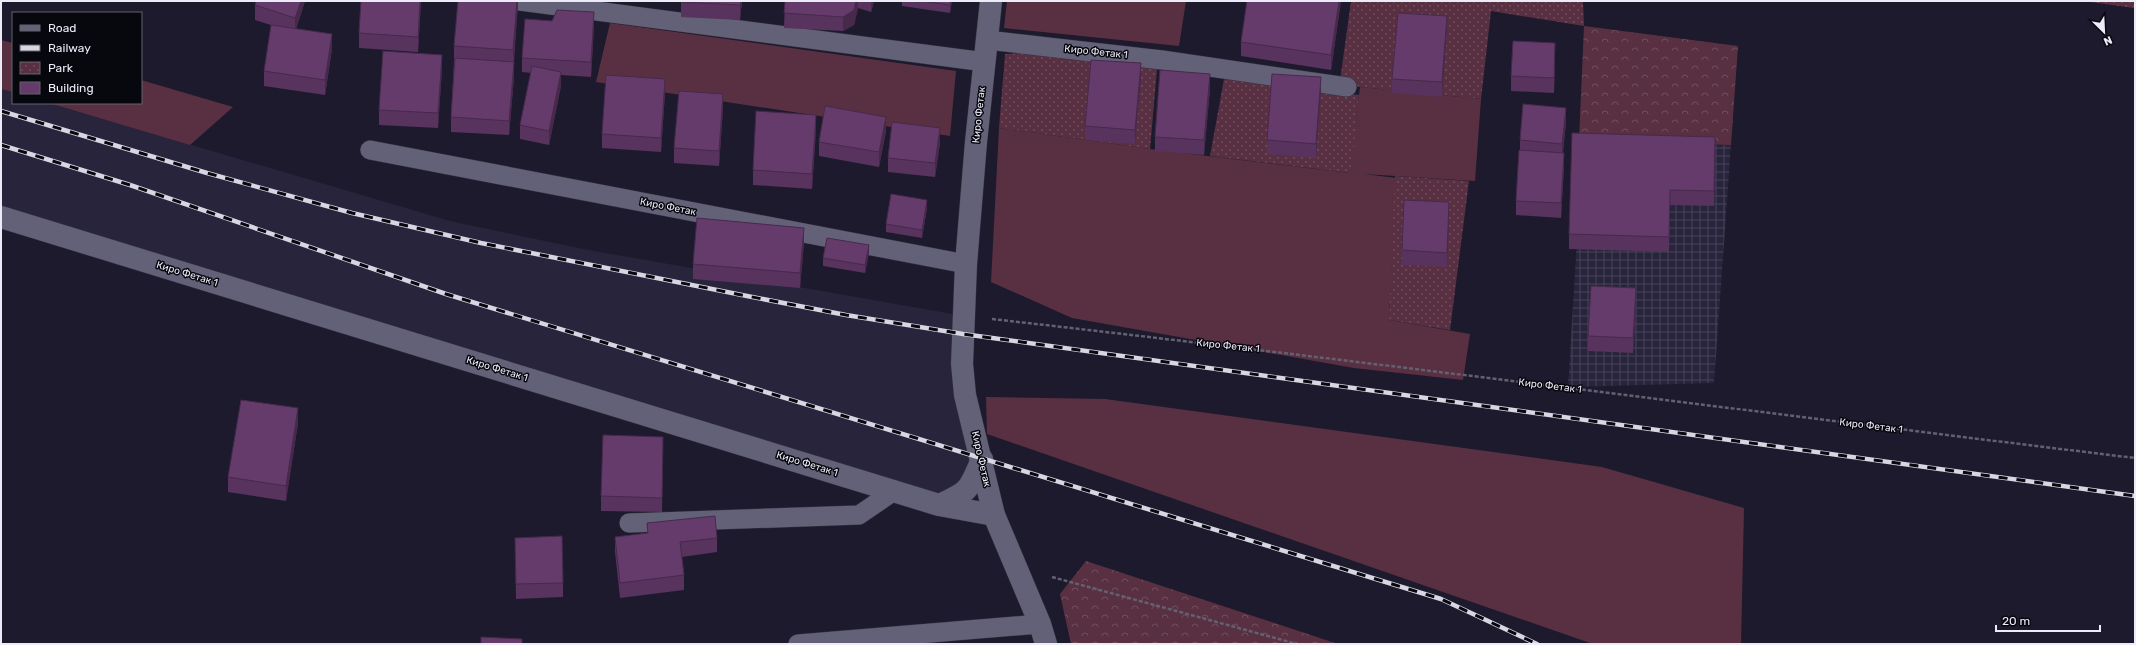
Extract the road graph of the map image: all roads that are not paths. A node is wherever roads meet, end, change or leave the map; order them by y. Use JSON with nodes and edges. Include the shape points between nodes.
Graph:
{"nodes":[{"id":1,"x":520,"y":1,"type":"edge"},
{"id":2,"x":991,"y":1,"type":"edge"},
{"id":3,"x":987,"y":40,"type":"junction"},
{"id":4,"x":984,"y":62,"type":"junction"},
{"id":5,"x":1347,"y":87,"type":"dead end"},
{"id":6,"x":370,"y":150,"type":"dead end"},
{"id":7,"x":1,"y":217,"type":"edge"},
{"id":8,"x":966,"y":264,"type":"junction"},
{"id":9,"x":982,"y":459,"type":"junction"},
{"id":10,"x":894,"y":491,"type":"junction"},
{"id":11,"x":939,"y":505,"type":"junction"},
{"id":12,"x":994,"y":515,"type":"junction"},
{"id":13,"x":629,"y":523,"type":"dead end"},
{"id":14,"x":1043,"y":634,"type":"edge"},
{"id":15,"x":798,"y":644,"type":"edge"}],
"edges":[{"from":1,"to":4,"type":"lane"},
{"from":2,"to":3,"type":"street","name":"Киро Фетак"},
{"from":3,"to":4,"type":"street","name":"Киро Фетак"},
{"from":3,"to":5,"type":"lane","name":"Киро Фетак 1","via":[[1162,60]]},
{"from":4,"to":8,"type":"street","name":"Киро Фетак"},
{"from":6,"to":8,"type":"lane","name":"Киро Фетак"},
{"from":7,"to":10,"type":"street","name":"Киро Фетак 1"},
{"from":8,"to":9,"type":"street","name":"Киро Фетак","via":[[962,364],[966,395]]},
{"from":9,"to":11,"type":"street","via":[[964,494]]},
{"from":9,"to":12,"type":"street","name":"Киро Фетак"},
{"from":10,"to":11,"type":"street","name":"Киро Фетак 1"},
{"from":10,"to":13,"type":"lane","via":[[859,515]]},
{"from":11,"to":12,"type":"street","name":"Киро Фетак 1"},
{"from":12,"to":14,"type":"street","name":"Киро Фетак"},
{"from":14,"to":15,"type":"lane"}]}
